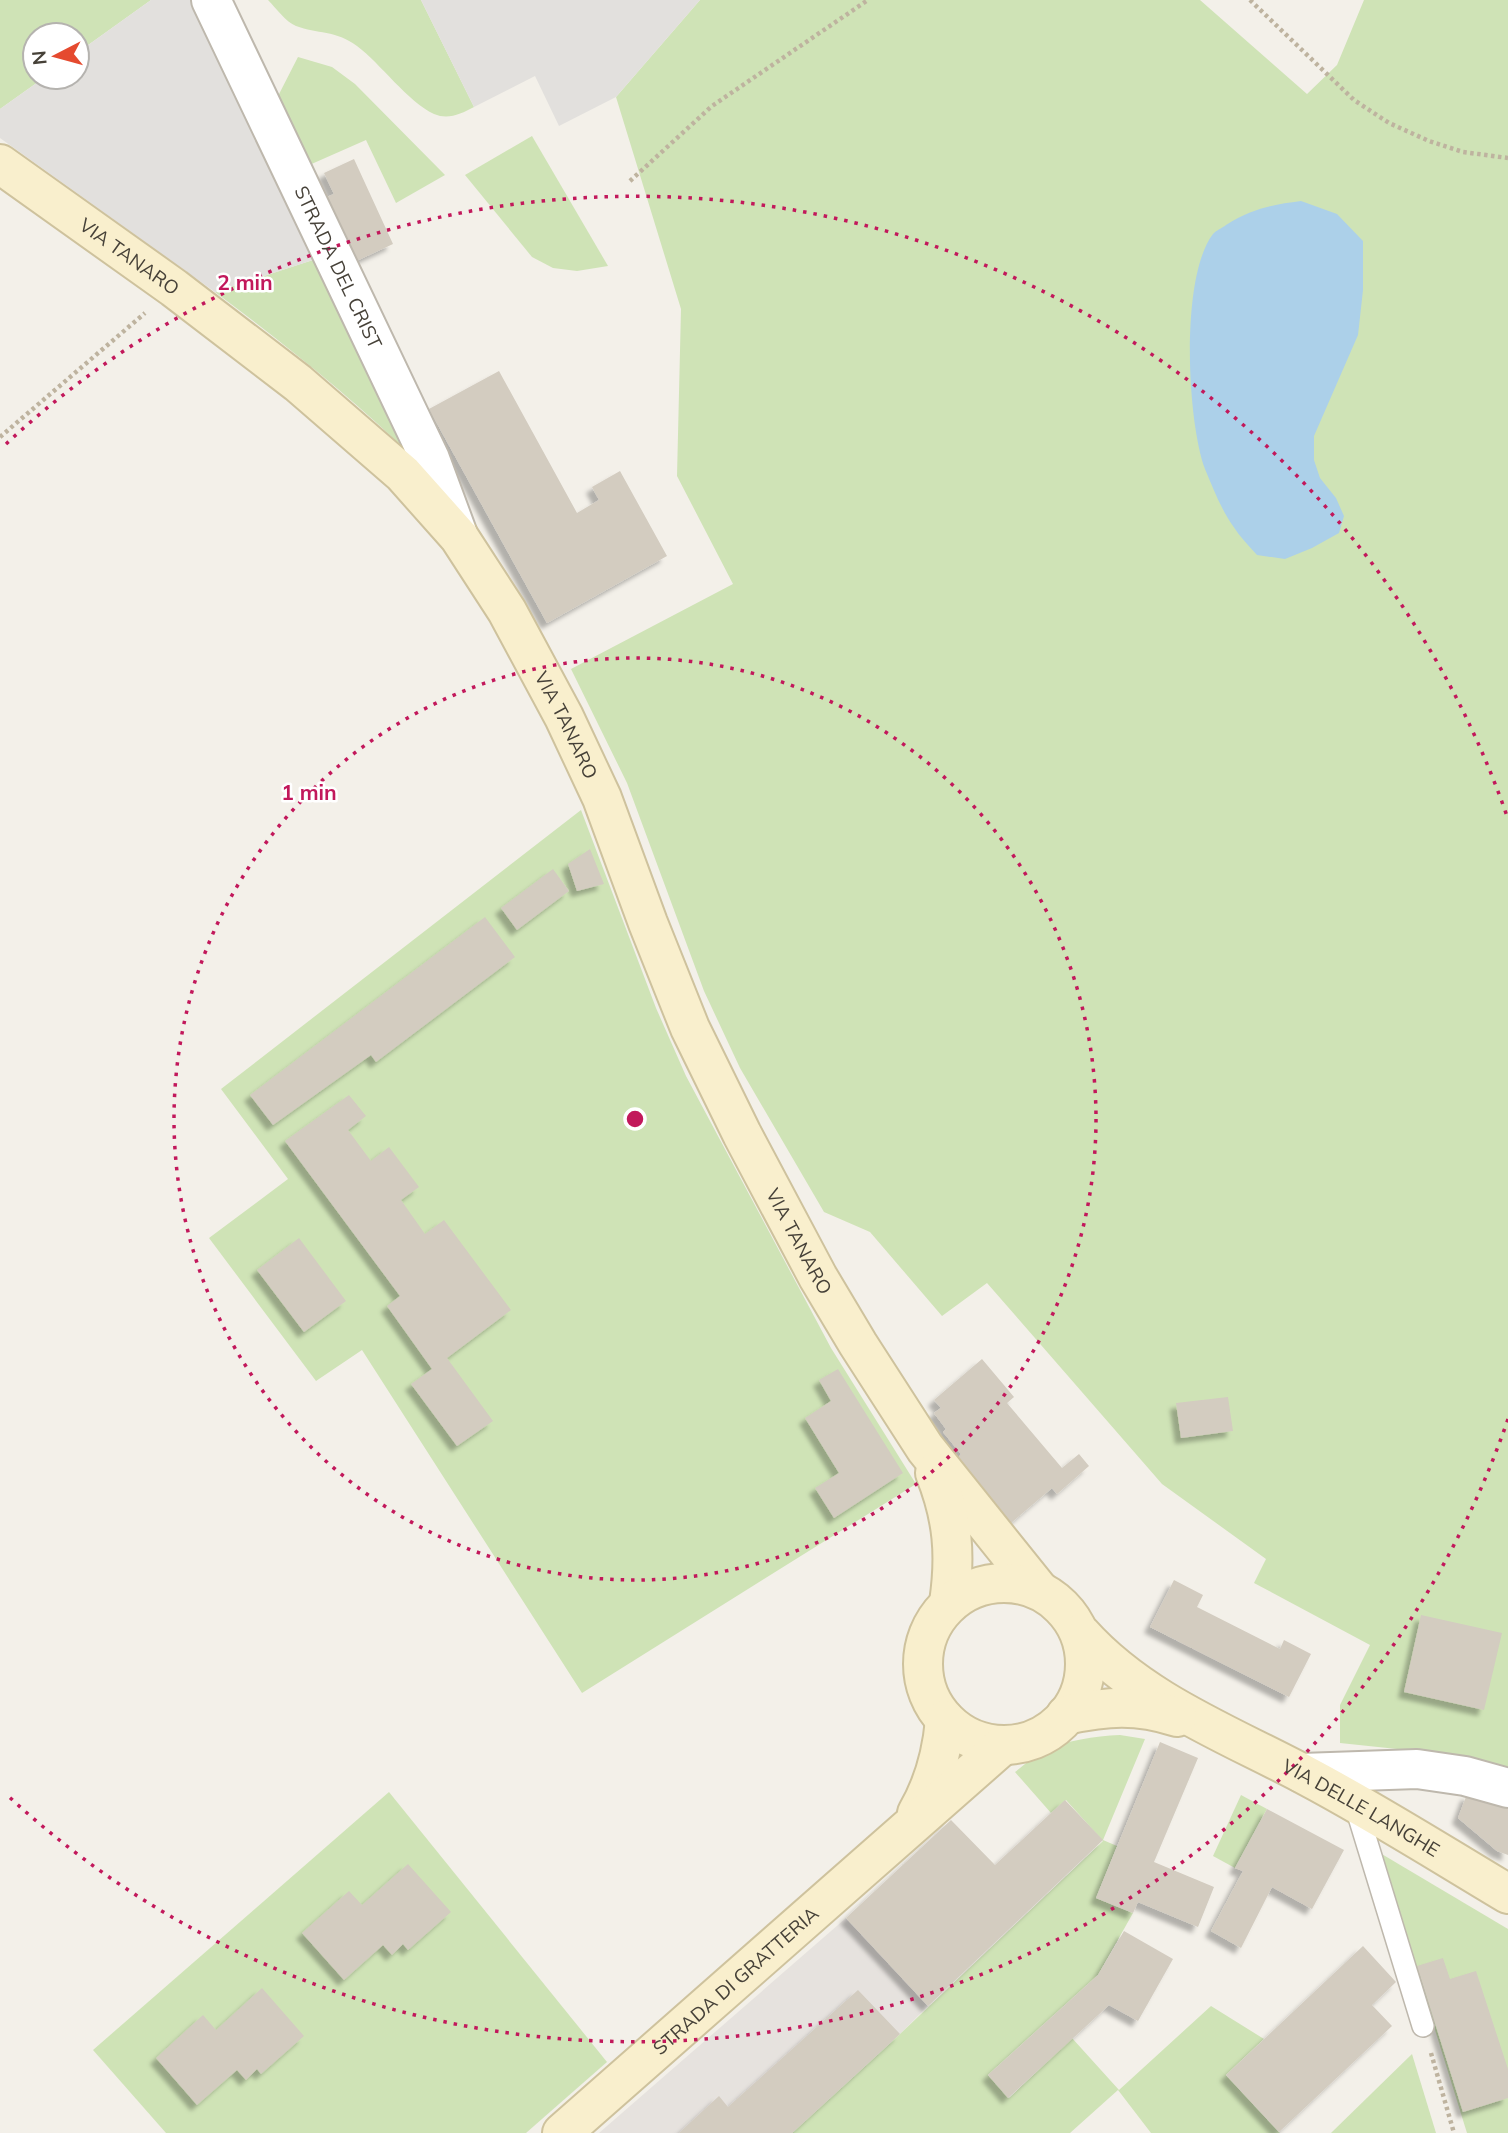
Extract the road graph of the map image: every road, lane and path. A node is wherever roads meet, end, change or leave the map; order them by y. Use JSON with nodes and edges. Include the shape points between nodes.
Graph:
{"nodes":[{"id":1,"x":211,"y":0,"type":"edge"},
{"id":2,"x":868,"y":0,"type":"edge"},
{"id":3,"x":1250,"y":0,"type":"edge"},
{"id":4,"x":1508,"y":158,"type":"edge"},
{"id":5,"x":0,"y":164,"type":"edge"},
{"id":6,"x":630,"y":181,"type":"dead end"},
{"id":7,"x":174,"y":288,"type":"junction"},
{"id":8,"x":0,"y":437,"type":"edge"},
{"id":9,"x":459,"y":537,"type":"junction"},
{"id":10,"x":925,"y":1448,"type":"junction"},
{"id":11,"x":1038,"y":1589,"type":"junction"},
{"id":12,"x":949,"y":1603,"type":"junction"},
{"id":13,"x":1081,"y":1634,"type":"junction"},
{"id":14,"x":1066,"y":1716,"type":"junction"},
{"id":15,"x":945,"y":1720,"type":"junction"},
{"id":16,"x":1209,"y":1728,"type":"junction"},
{"id":17,"x":1002,"y":1746,"type":"junction"},
{"id":18,"x":1302,"y":1773,"type":"junction"},
{"id":19,"x":1508,"y":1788,"type":"edge"},
{"id":20,"x":1355,"y":1801,"type":"junction"},
{"id":21,"x":908,"y":1827,"type":"junction"},
{"id":22,"x":1508,"y":1894,"type":"edge"},
{"id":23,"x":1423,"y":2026,"type":"joint"},
{"id":24,"x":562,"y":2133,"type":"edge"},
{"id":25,"x":1454,"y":2133,"type":"edge"}],
"edges":[{"from":1,"to":9,"type":"street","name":"STRADA DEL CRIST","via":[[430,458]]},
{"from":2,"to":6,"type":"path","via":[[712,106]]},
{"from":3,"to":4,"type":"path","via":[[1354,100],[1389,123],[1463,152]]},
{"from":5,"to":7,"type":"main road","name":"VIA TANARO"},
{"from":7,"to":8,"type":"path"},
{"from":7,"to":9,"type":"main road","name":"VIA TANARO","via":[[348,425],[403,474]]},
{"from":9,"to":10,"type":"main road","name":"VIA TANARO","via":[[507,611],[564,716],[602,798],[690,1028],[742,1134],[818,1277]]},
{"from":10,"to":11,"type":"main road","name":"VIA TANARO"},
{"from":10,"to":12,"type":"main road","name":"VIA TANARO","via":[[941,1487],[951,1532],[954,1571]]},
{"from":11,"to":12,"type":"main road","name":"VIA DELLE LANGHE","via":[[1007,1582],[975,1587]]},
{"from":11,"to":13,"type":"main road","name":"VIA DELLE LANGHE","via":[[1064,1608]]},
{"from":12,"to":15,"type":"main road","name":"VIA DELLE LANGHE","via":[[929,1630],[922,1661],[928,1693]]},
{"from":13,"to":14,"type":"main road","name":"VIA DELLE LANGHE","via":[[1086,1666],[1079,1698]]},
{"from":13,"to":16,"type":"main road","name":"VIA DELLE LANGHE","via":[[1115,1668]]},
{"from":14,"to":16,"type":"main road","name":"VIA DELLE LANGHE","via":[[1128,1707],[1160,1711]]},
{"from":14,"to":17,"type":"main road","name":"VIA DELLE LANGHE","via":[[1033,1741]]},
{"from":15,"to":17,"type":"main road","name":"VIA DELLE LANGHE","via":[[971,1738]]},
{"from":15,"to":21,"type":"main road","name":"STRADA DI GRATTERIA","via":[[929,1793]]},
{"from":16,"to":18,"type":"main road","name":"VIA DELLE LANGHE"},
{"from":17,"to":21,"type":"main road","name":"STRADA DI GRATTERIA"},
{"from":18,"to":19,"type":"street","via":[[1417,1769]]},
{"from":18,"to":20,"type":"main road","name":"VIA DELLE LANGHE"},
{"from":20,"to":22,"type":"main road","name":"VIA DELLE LANGHE"},
{"from":20,"to":23,"type":"lane"},
{"from":21,"to":24,"type":"main road","name":"STRADA DI GRATTERIA"},
{"from":23,"to":25,"type":"path"}]}
